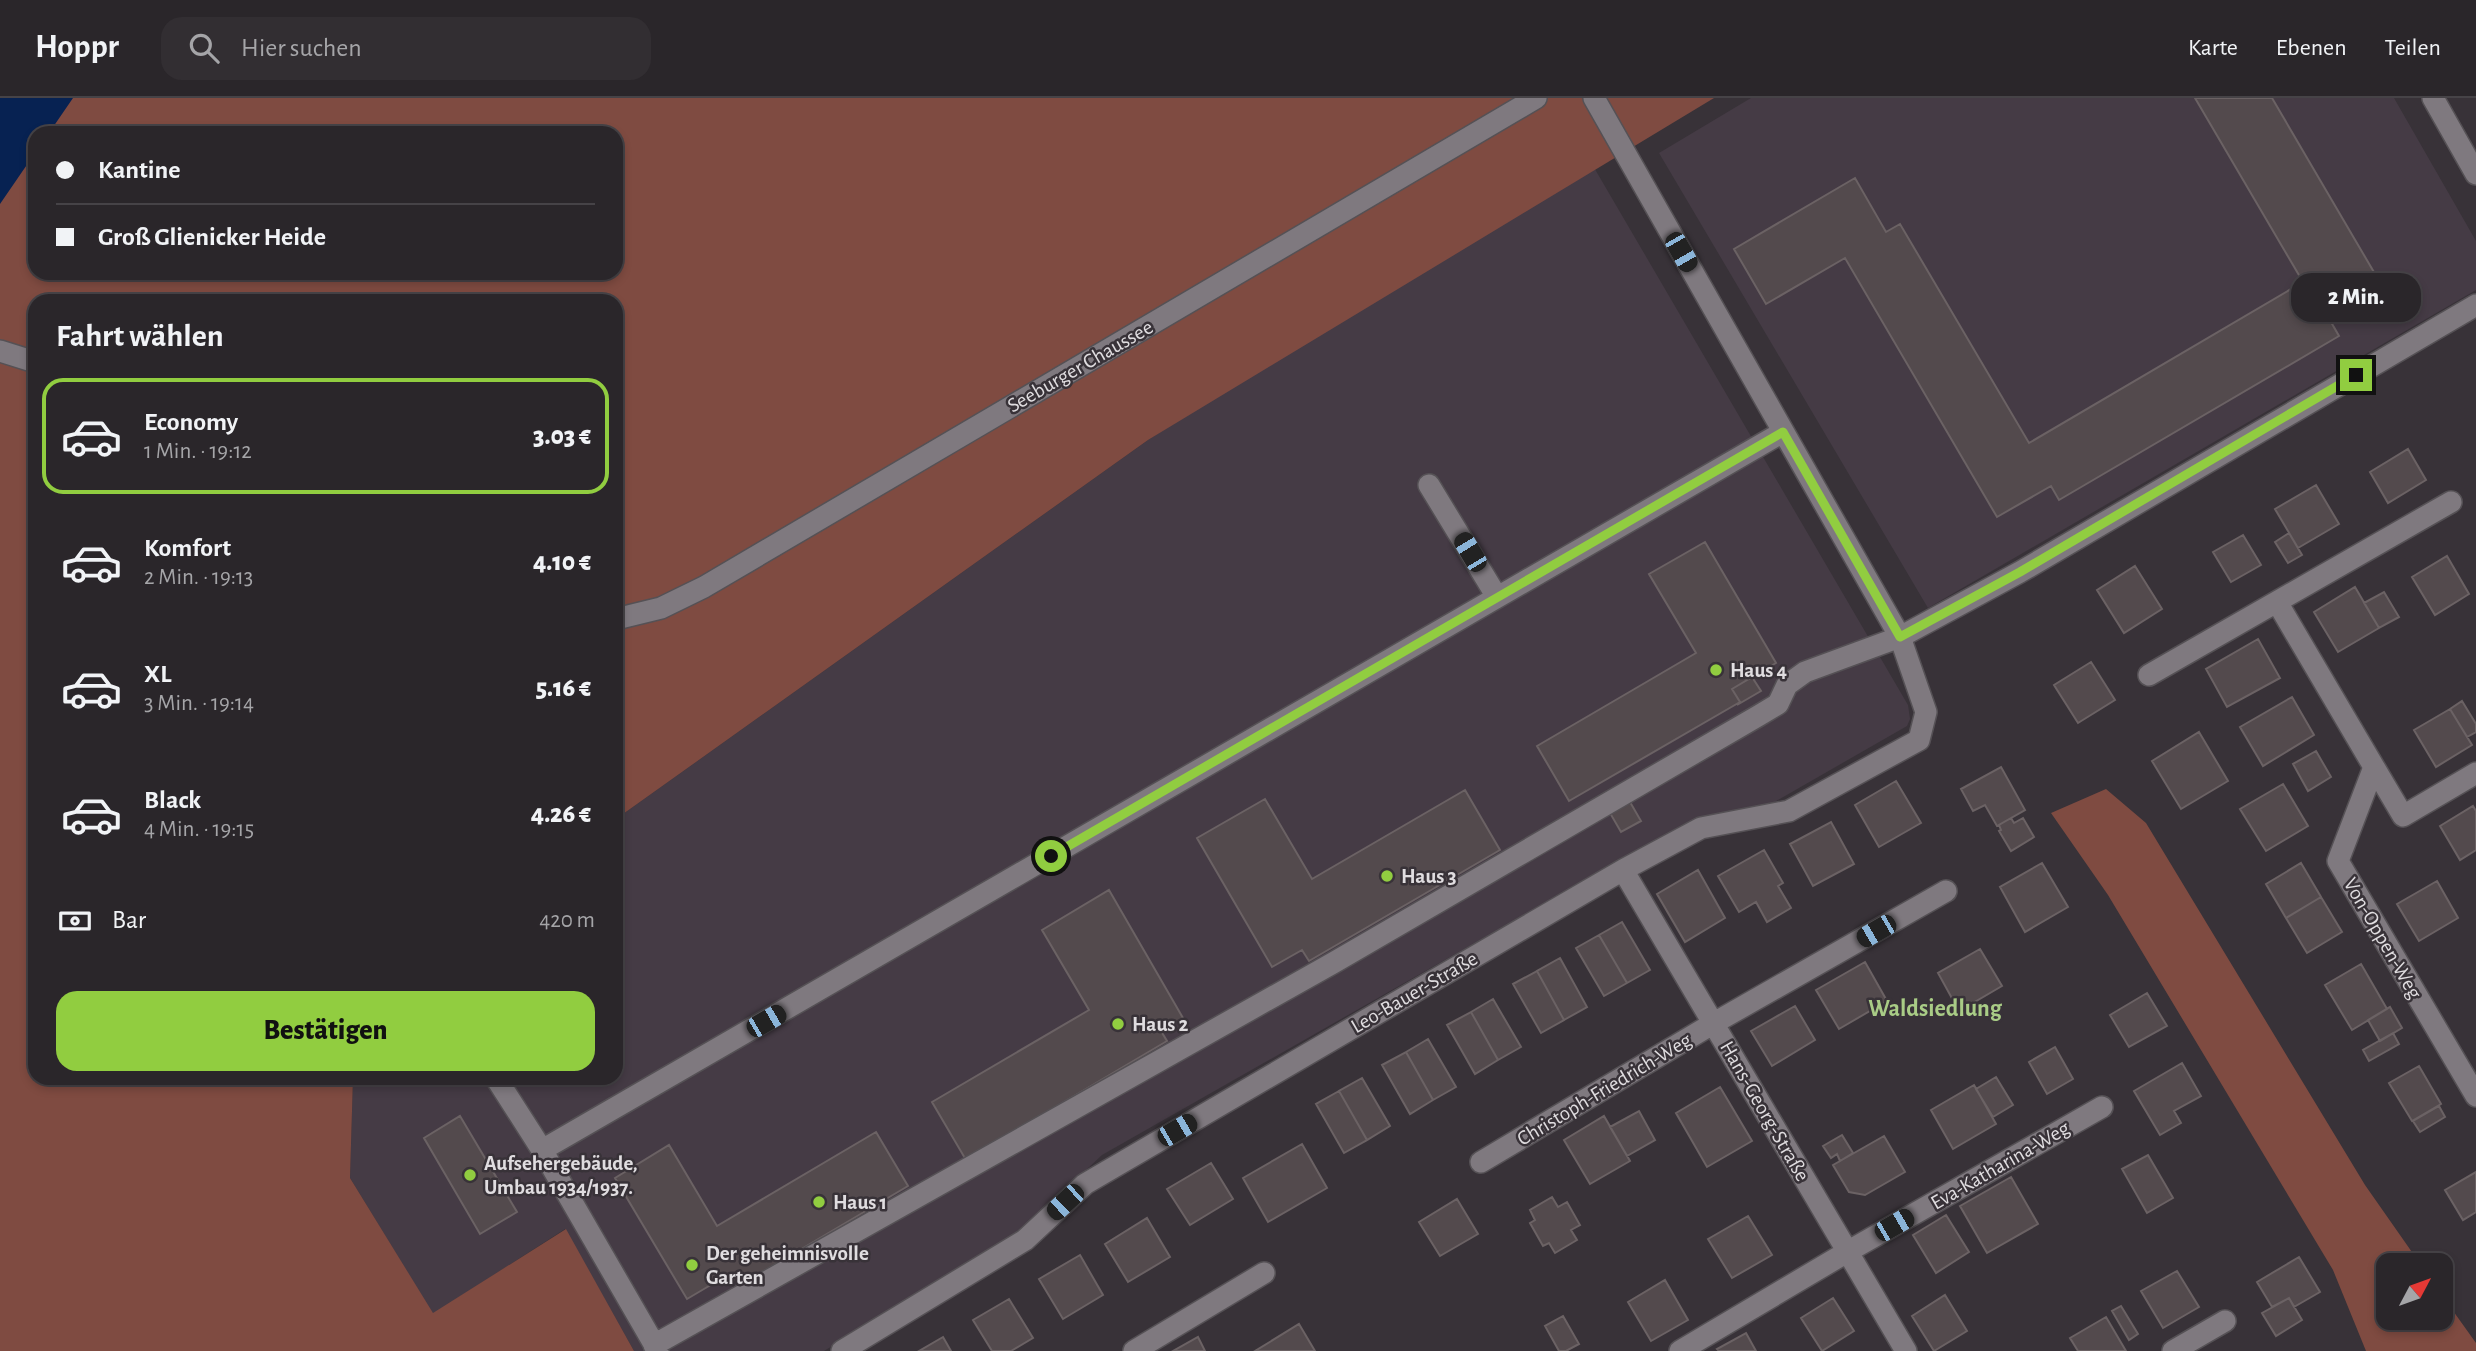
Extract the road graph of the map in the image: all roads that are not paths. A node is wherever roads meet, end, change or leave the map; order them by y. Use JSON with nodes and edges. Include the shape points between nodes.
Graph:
{"nodes":[{"id":1,"x":1536,"y":98,"type":"edge"},
{"id":2,"x":1594,"y":98,"type":"edge"},
{"id":3,"x":2433,"y":98,"type":"edge"},
{"id":4,"x":2476,"y":174,"type":"edge"},
{"id":5,"x":2476,"y":305,"type":"edge"},
{"id":6,"x":0,"y":351,"type":"edge"},
{"id":7,"x":28,"y":360,"type":"edge"},
{"id":8,"x":1783,"y":432,"type":"junction"},
{"id":9,"x":1429,"y":485,"type":"dead end"},
{"id":10,"x":2451,"y":502,"type":"dead end"},
{"id":11,"x":1497,"y":597,"type":"junction"},
{"id":12,"x":2277,"y":602,"type":"junction"},
{"id":13,"x":623,"y":617,"type":"edge"},
{"id":14,"x":1900,"y":637,"type":"junction"},
{"id":15,"x":2149,"y":675,"type":"dead end"},
{"id":16,"x":2374,"y":767,"type":"junction"},
{"id":17,"x":2476,"y":773,"type":"edge"},
{"id":18,"x":1623,"y":870,"type":"junction"},
{"id":19,"x":1946,"y":891,"type":"dead end"},
{"id":20,"x":1714,"y":1023,"type":"junction"},
{"id":21,"x":2467,"y":1060,"type":"edge"},
{"id":22,"x":500,"y":1085,"type":"edge"},
{"id":23,"x":2476,"y":1096,"type":"edge"},
{"id":24,"x":2102,"y":1107,"type":"dead end"},
{"id":25,"x":542,"y":1150,"type":"junction"},
{"id":26,"x":1481,"y":1162,"type":"dead end"},
{"id":27,"x":1847,"y":1252,"type":"junction"},
{"id":28,"x":1264,"y":1273,"type":"dead end"},
{"id":29,"x":2225,"y":1321,"type":"dead end"},
{"id":30,"x":656,"y":1348,"type":"edge"},
{"id":31,"x":849,"y":1349,"type":"edge"},
{"id":32,"x":1134,"y":1351,"type":"edge"},
{"id":33,"x":1680,"y":1351,"type":"edge"},
{"id":34,"x":1906,"y":1351,"type":"edge"},
{"id":35,"x":2173,"y":1351,"type":"edge"}],
"edges":[{"from":1,"to":13,"type":"street","name":"Seeburger Chaussee","via":[[704,587],[661,608]]},
{"from":2,"to":8,"type":"street","name":"Leo-Bauer-Straße"},
{"from":3,"to":4,"type":"street"},
{"from":5,"to":14,"type":"street","via":[[2020,572]]},
{"from":6,"to":7,"type":"street"},
{"from":8,"to":11,"type":"street"},
{"from":8,"to":14,"type":"street","name":"Leo-Bauer-Straße"},
{"from":9,"to":11,"type":"street"},
{"from":10,"to":12,"type":"street"},
{"from":11,"to":25,"type":"street"},
{"from":12,"to":15,"type":"street"},
{"from":12,"to":16,"type":"street"},
{"from":14,"to":18,"type":"street","name":"Leo-Bauer-Straße","via":[[1926,712],[1919,740],[1789,811],[1701,828]]},
{"from":14,"to":30,"type":"street","via":[[1805,672],[1787,685],[1778,704],[1736,729]]},
{"from":16,"to":17,"type":"street","via":[[2403,816]]},
{"from":16,"to":21,"type":"street","name":"Von-Oppen-Weg","via":[[2338,861]]},
{"from":18,"to":20,"type":"street","name":"Hans-Georg-Straße"},
{"from":18,"to":31,"type":"street","name":"Leo-Bauer-Straße","via":[[1085,1184],[1025,1240]]},
{"from":19,"to":20,"type":"street","name":"Christoph-Friedrich-Weg"},
{"from":20,"to":26,"type":"street","name":"Christoph-Friedrich-Weg"},
{"from":20,"to":27,"type":"street","name":"Hans-Georg-Straße"},
{"from":21,"to":23,"type":"street","name":"Von-Oppen-Weg"},
{"from":22,"to":25,"type":"street"},
{"from":24,"to":27,"type":"street","name":"Eva-Katharina-Weg"},
{"from":25,"to":30,"type":"street"},
{"from":27,"to":33,"type":"street","name":"Eva-Katharina-Weg"},
{"from":27,"to":34,"type":"street","name":"Hans-Georg-Straße"},
{"from":28,"to":32,"type":"street"},
{"from":29,"to":35,"type":"street"}]}
